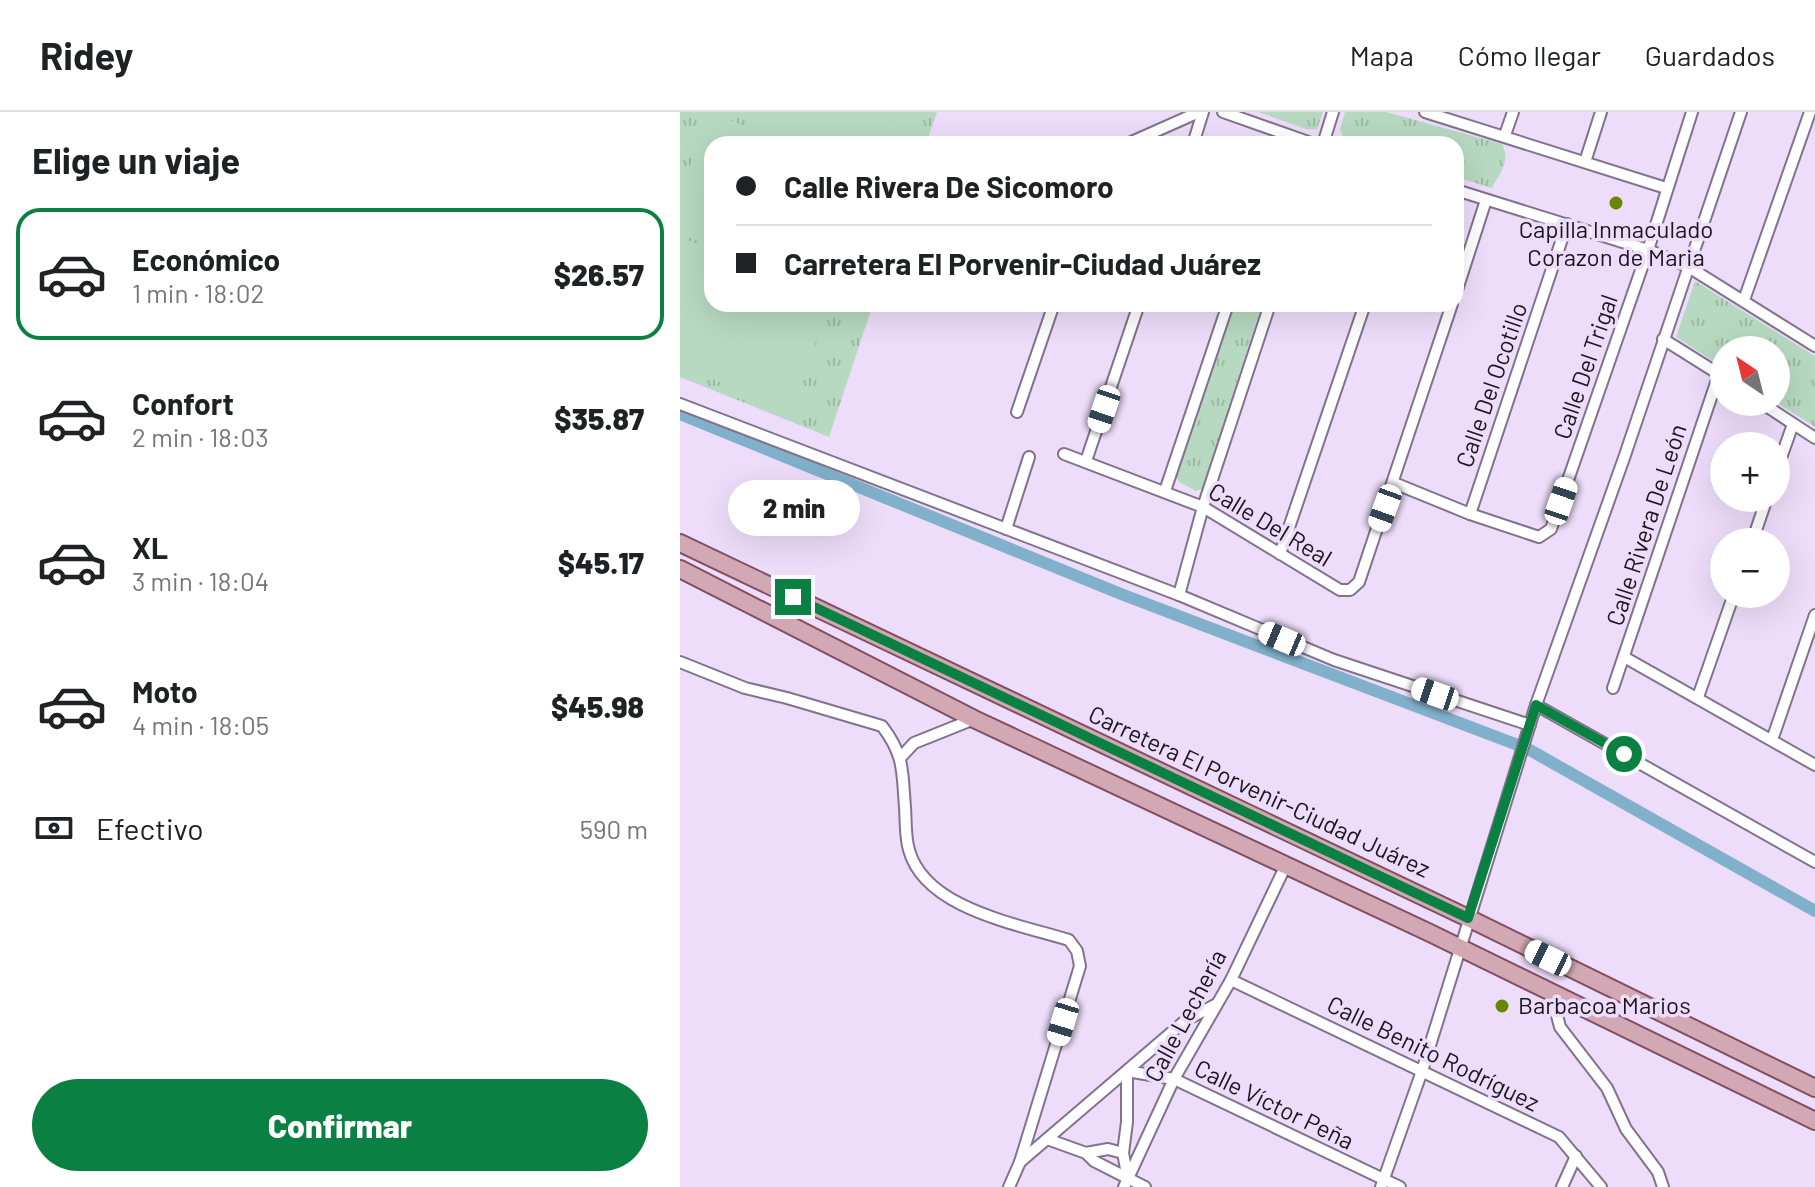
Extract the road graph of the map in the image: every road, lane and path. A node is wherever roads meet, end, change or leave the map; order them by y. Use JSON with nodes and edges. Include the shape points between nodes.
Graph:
{"nodes":[{"id":1,"x":1201,"y":112,"type":"edge"},
{"id":2,"x":1223,"y":112,"type":"edge"},
{"id":3,"x":1333,"y":112,"type":"edge"},
{"id":4,"x":1427,"y":112,"type":"edge"},
{"id":5,"x":1513,"y":112,"type":"edge"},
{"id":6,"x":1601,"y":112,"type":"edge"},
{"id":7,"x":1692,"y":112,"type":"edge"},
{"id":8,"x":1741,"y":112,"type":"edge"},
{"id":9,"x":1810,"y":112,"type":"edge"},
{"id":10,"x":1505,"y":135,"type":"junction"},
{"id":11,"x":1146,"y":136,"type":"edge"},
{"id":12,"x":1195,"y":136,"type":"edge"},
{"id":13,"x":1277,"y":136,"type":"edge"},
{"id":14,"x":1326,"y":136,"type":"edge"},
{"id":15,"x":1585,"y":162,"type":"junction"},
{"id":16,"x":1666,"y":188,"type":"junction"},
{"id":17,"x":1464,"y":193,"type":"edge"},
{"id":18,"x":1486,"y":200,"type":"junction"},
{"id":19,"x":1567,"y":224,"type":"junction"},
{"id":20,"x":1648,"y":250,"type":"junction"},
{"id":21,"x":1687,"y":266,"type":"junction"},
{"id":22,"x":1464,"y":268,"type":"edge"},
{"id":23,"x":1744,"y":300,"type":"junction"},
{"id":24,"x":1051,"y":312,"type":"edge"},
{"id":25,"x":1136,"y":312,"type":"edge"},
{"id":26,"x":1225,"y":312,"type":"edge"},
{"id":27,"x":1267,"y":312,"type":"edge"},
{"id":28,"x":1362,"y":312,"type":"edge"},
{"id":29,"x":1449,"y":312,"type":"edge"},
{"id":30,"x":1663,"y":339,"type":"junction"},
{"id":31,"x":1815,"y":346,"type":"edge"},
{"id":32,"x":1710,"y":369,"type":"edge"},
{"id":33,"x":680,"y":404,"type":"edge"},
{"id":34,"x":1710,"y":408,"type":"edge"},
{"id":35,"x":1017,"y":412,"type":"dead end"},
{"id":36,"x":1781,"y":416,"type":"edge"},
{"id":37,"x":1793,"y":424,"type":"junction"},
{"id":38,"x":1790,"y":432,"type":"edge"},
{"id":39,"x":1815,"y":438,"type":"edge"},
{"id":40,"x":1064,"y":454,"type":"dead end"},
{"id":41,"x":1029,"y":457,"type":"dead end"},
{"id":42,"x":1086,"y":461,"type":"junction"},
{"id":43,"x":1394,"y":483,"type":"junction"},
{"id":44,"x":1165,"y":491,"type":"junction"},
{"id":45,"x":1203,"y":507,"type":"junction"},
{"id":46,"x":1470,"y":514,"type":"junction"},
{"id":47,"x":1006,"y":529,"type":"junction"},
{"id":48,"x":680,"y":543,"type":"edge"},
{"id":49,"x":1280,"y":554,"type":"junction"},
{"id":50,"x":680,"y":569,"type":"edge"},
{"id":51,"x":1179,"y":595,"type":"junction"},
{"id":52,"x":1729,"y":608,"type":"edge"},
{"id":53,"x":1815,"y":615,"type":"edge"},
{"id":54,"x":1624,"y":657,"type":"junction"},
{"id":55,"x":680,"y":662,"type":"edge"},
{"id":56,"x":1613,"y":688,"type":"dead end"},
{"id":57,"x":1698,"y":697,"type":"junction"},
{"id":58,"x":1536,"y":705,"type":"junction"},
{"id":59,"x":974,"y":719,"type":"junction"},
{"id":60,"x":1529,"y":729,"type":"junction"},
{"id":61,"x":1772,"y":740,"type":"junction"},
{"id":62,"x":901,"y":757,"type":"junction"},
{"id":63,"x":1815,"y":765,"type":"edge"},
{"id":64,"x":1815,"y":862,"type":"edge"},
{"id":65,"x":1286,"y":865,"type":"junction"},
{"id":66,"x":1468,"y":918,"type":"junction"},
{"id":67,"x":1459,"y":947,"type":"junction"},
{"id":68,"x":1231,"y":980,"type":"junction"},
{"id":69,"x":1551,"y":992,"type":"junction"},
{"id":70,"x":1215,"y":1005,"type":"junction"},
{"id":71,"x":1127,"y":1071,"type":"junction"},
{"id":72,"x":1422,"y":1071,"type":"junction"},
{"id":73,"x":1174,"y":1079,"type":"junction"},
{"id":74,"x":1815,"y":1088,"type":"edge"},
{"id":75,"x":1815,"y":1121,"type":"edge"},
{"id":76,"x":1047,"y":1139,"type":"junction"},
{"id":77,"x":1086,"y":1153,"type":"junction"},
{"id":78,"x":1123,"y":1153,"type":"junction"},
{"id":79,"x":1576,"y":1156,"type":"junction"},
{"id":80,"x":1020,"y":1162,"type":"junction"},
{"id":81,"x":1126,"y":1183,"type":"edge"},
{"id":82,"x":1382,"y":1183,"type":"edge"},
{"id":83,"x":1009,"y":1187,"type":"edge"},
{"id":84,"x":1145,"y":1187,"type":"edge"},
{"id":85,"x":1400,"y":1187,"type":"edge"},
{"id":86,"x":1562,"y":1187,"type":"edge"},
{"id":87,"x":1601,"y":1187,"type":"edge"},
{"id":88,"x":1663,"y":1187,"type":"edge"}],
"edges":[{"from":1,"to":11,"type":"street"},
{"from":1,"to":12,"type":"street"},
{"from":2,"to":13,"type":"street"},
{"from":3,"to":14,"type":"street"},
{"from":4,"to":10,"type":"street"},
{"from":5,"to":10,"type":"street"},
{"from":6,"to":15,"type":"street"},
{"from":7,"to":16,"type":"street","name":"Calle Del Trigal"},
{"from":8,"to":21,"type":"street"},
{"from":9,"to":23,"type":"street"},
{"from":10,"to":15,"type":"street"},
{"from":15,"to":16,"type":"street"},
{"from":16,"to":20,"type":"street","name":"Calle Del Trigal"},
{"from":17,"to":18,"type":"street"},
{"from":18,"to":19,"type":"street"},
{"from":18,"to":22,"type":"street"},
{"from":19,"to":20,"type":"street"},
{"from":19,"to":46,"type":"street","name":"Calle Del Ocotillo"},
{"from":20,"to":21,"type":"street"},
{"from":20,"to":46,"type":"street","name":"Calle Del Trigal","via":[[1551,529],[1539,537]]},
{"from":21,"to":23,"type":"street"},
{"from":21,"to":30,"type":"street"},
{"from":23,"to":31,"type":"street"},
{"from":24,"to":35,"type":"street"},
{"from":25,"to":42,"type":"street"},
{"from":26,"to":44,"type":"street"},
{"from":27,"to":45,"type":"street"},
{"from":28,"to":49,"type":"street"},
{"from":29,"to":43,"type":"street","name":"Calle Del Real"},
{"from":30,"to":32,"type":"street"},
{"from":30,"to":58,"type":"street"},
{"from":33,"to":47,"type":"street"},
{"from":34,"to":54,"type":"street","name":"Calle Rivera De León"},
{"from":36,"to":37,"type":"street"},
{"from":37,"to":38,"type":"street"},
{"from":37,"to":39,"type":"street"},
{"from":40,"to":42,"type":"street","name":"Calle Del Real"},
{"from":41,"to":47,"type":"street"},
{"from":42,"to":44,"type":"street","name":"Calle Del Real"},
{"from":43,"to":46,"type":"street"},
{"from":43,"to":49,"type":"street","name":"Calle Del Real","via":[[1359,582],[1350,590],[1340,590]]},
{"from":44,"to":45,"type":"street","name":"Calle Del Real"},
{"from":45,"to":49,"type":"street","name":"Calle Del Real"},
{"from":45,"to":51,"type":"street"},
{"from":47,"to":51,"type":"street"},
{"from":48,"to":66,"type":"main road","name":"Carretera El Porvenir-Ciudad Juárez"},
{"from":50,"to":59,"type":"main road"},
{"from":51,"to":60,"type":"street","via":[[1334,660]]},
{"from":52,"to":57,"type":"street"},
{"from":53,"to":61,"type":"street"},
{"from":54,"to":56,"type":"street","name":"Calle Rivera De León"},
{"from":54,"to":57,"type":"street"},
{"from":55,"to":62,"type":"street","via":[[745,688],[882,726]]},
{"from":57,"to":61,"type":"street"},
{"from":58,"to":60,"type":"street"},
{"from":58,"to":64,"type":"street"},
{"from":59,"to":62,"type":"street","via":[[914,743]]},
{"from":59,"to":65,"type":"main road"},
{"from":60,"to":66,"type":"street"},
{"from":61,"to":63,"type":"street"},
{"from":62,"to":80,"type":"street","via":[[908,849],[918,871],[937,891],[962,905],[1069,940],[1077,951],[1080,966]]},
{"from":65,"to":67,"type":"main road"},
{"from":65,"to":68,"type":"street","name":"Calle Lechería"},
{"from":66,"to":67,"type":"street"},
{"from":66,"to":74,"type":"main road","name":"Carretera El Porvenir-Ciudad Juárez"},
{"from":67,"to":69,"type":"main road"},
{"from":67,"to":72,"type":"street"},
{"from":68,"to":70,"type":"street","name":"Calle Lechería"},
{"from":68,"to":72,"type":"street","name":"Calle Benito Rodríguez"},
{"from":69,"to":75,"type":"main road"},
{"from":69,"to":88,"type":"street","via":[[1560,1027],[1607,1088]]},
{"from":70,"to":71,"type":"street","via":[[1186,1020]]},
{"from":70,"to":73,"type":"street","name":"Calle Lechería"},
{"from":71,"to":73,"type":"street","name":"Calle Víctor Peña"},
{"from":71,"to":76,"type":"street"},
{"from":71,"to":78,"type":"street"},
{"from":72,"to":79,"type":"street","name":"Calle Benito Rodríguez","via":[[1559,1137]]},
{"from":72,"to":82,"type":"street"},
{"from":73,"to":81,"type":"street","name":"Calle Lechería"},
{"from":73,"to":82,"type":"street","name":"Calle Víctor Peña"},
{"from":76,"to":77,"type":"street"},
{"from":76,"to":80,"type":"street"},
{"from":77,"to":78,"type":"street"},
{"from":77,"to":81,"type":"street"},
{"from":78,"to":81,"type":"street"},
{"from":79,"to":86,"type":"street"},
{"from":79,"to":87,"type":"street","name":"Calle Benito Rodríguez"},
{"from":80,"to":83,"type":"street"},
{"from":81,"to":84,"type":"street"},
{"from":82,"to":85,"type":"street","name":"Calle Víctor Peña"}]}
